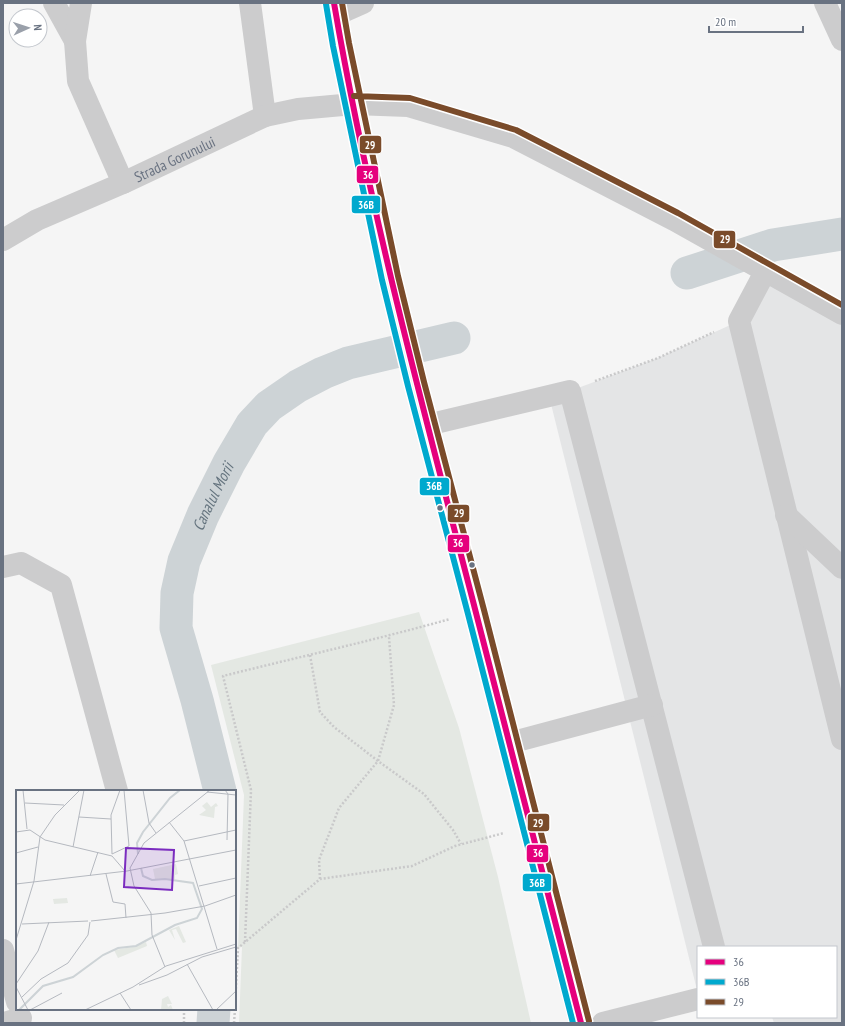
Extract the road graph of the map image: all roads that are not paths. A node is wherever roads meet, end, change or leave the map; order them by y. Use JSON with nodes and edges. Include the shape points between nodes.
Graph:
{"nodes":[{"id":1,"x":54,"y":3,"type":"edge"},
{"id":2,"x":81,"y":3,"type":"edge"},
{"id":3,"x":250,"y":3,"type":"edge"},
{"id":4,"x":363,"y":3,"type":"edge"},
{"id":5,"x":825,"y":3,"type":"edge"},
{"id":6,"x":335,"y":9,"type":"edge"},
{"id":7,"x":842,"y":40,"type":"edge"},
{"id":8,"x":75,"y":41,"type":"junction"},
{"id":9,"x":354,"y":104,"type":"junction"},
{"id":10,"x":265,"y":116,"type":"junction"},
{"id":11,"x":123,"y":183,"type":"junction"},
{"id":12,"x":3,"y":240,"type":"edge"},
{"id":13,"x":765,"y":272,"type":"junction"},
{"id":14,"x":842,"y":314,"type":"edge"},
{"id":15,"x":427,"y":425,"type":"junction"},
{"id":16,"x":786,"y":515,"type":"junction"},
{"id":17,"x":3,"y":567,"type":"edge"},
{"id":18,"x":842,"y":568,"type":"edge"},
{"id":19,"x":652,"y":705,"type":"junction"},
{"id":20,"x":839,"y":717,"type":"edge"},
{"id":21,"x":842,"y":739,"type":"edge"},
{"id":22,"x":509,"y":742,"type":"junction"},
{"id":23,"x":117,"y":790,"type":"edge"},
{"id":24,"x":714,"y":946,"type":"edge"},
{"id":25,"x":3,"y":950,"type":"edge"},
{"id":26,"x":697,"y":999,"type":"edge"},
{"id":27,"x":17,"y":1015,"type":"edge"},
{"id":28,"x":581,"y":1023,"type":"edge"},
{"id":29,"x":602,"y":1023,"type":"edge"}],
"edges":[{"from":1,"to":8,"type":"street"},
{"from":2,"to":8,"type":"street"},
{"from":3,"to":10,"type":"street"},
{"from":4,"to":6,"type":"street"},
{"from":5,"to":7,"type":"street"},
{"from":6,"to":9,"type":"main road"},
{"from":8,"to":11,"type":"street","via":[[78,81]]},
{"from":9,"to":10,"type":"street","name":"Strada Gorunului","via":[[298,109]]},
{"from":9,"to":13,"type":"street","name":"Strada Gorunului","via":[[408,106],[513,137],[707,238]]},
{"from":9,"to":15,"type":"main road","via":[[390,278]]},
{"from":10,"to":11,"type":"street","name":"Strada Gorunului"},
{"from":11,"to":12,"type":"street","name":"Strada Gorunului","via":[[37,220]]},
{"from":13,"to":14,"type":"street","name":"Strada Gorunului"},
{"from":13,"to":16,"type":"street","via":[[739,321]]},
{"from":15,"to":19,"type":"street","via":[[570,391]]},
{"from":15,"to":22,"type":"main road"},
{"from":16,"to":18,"type":"street"},
{"from":16,"to":20,"type":"street"},
{"from":17,"to":23,"type":"street","via":[[21,563],[61,585]]},
{"from":19,"to":22,"type":"street"},
{"from":19,"to":24,"type":"street"},
{"from":20,"to":21,"type":"street"},
{"from":22,"to":28,"type":"main road"},
{"from":25,"to":27,"type":"street"},
{"from":26,"to":29,"type":"street"}]}
